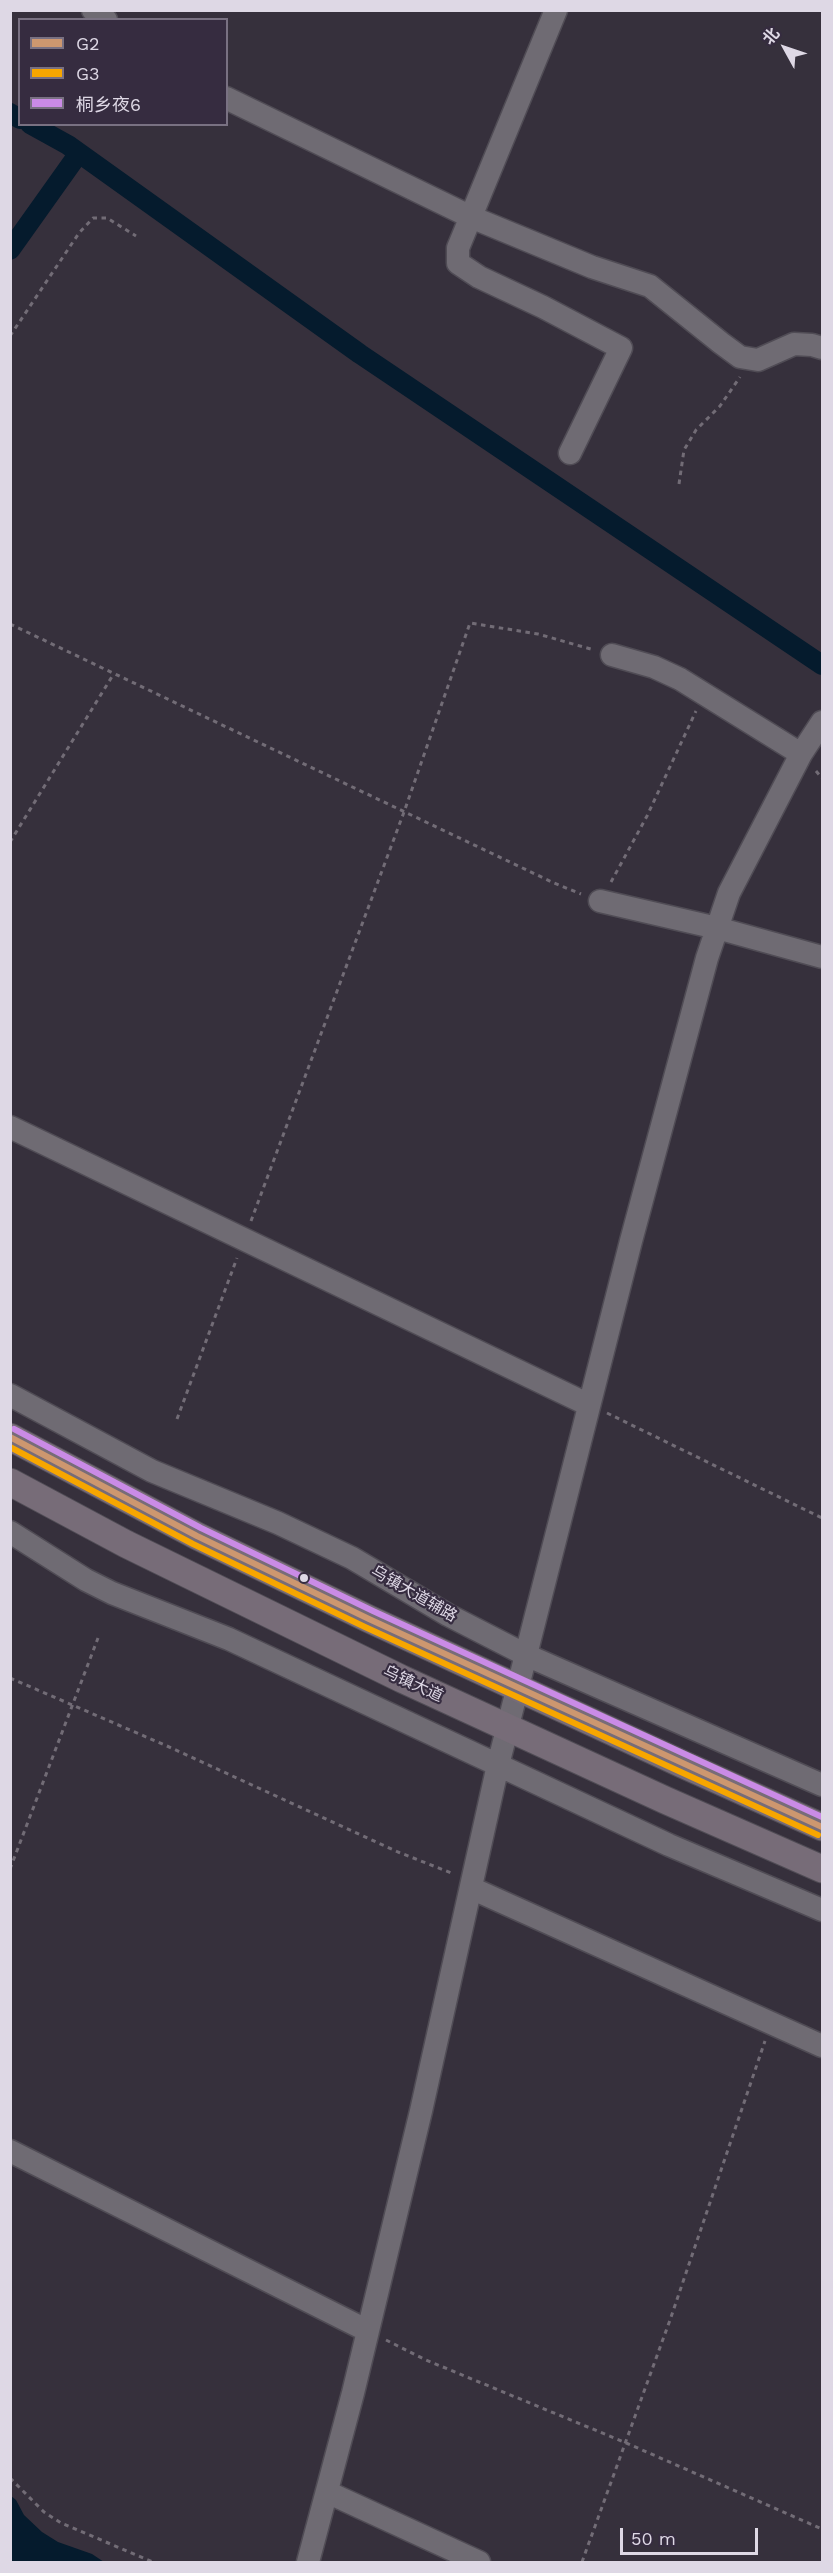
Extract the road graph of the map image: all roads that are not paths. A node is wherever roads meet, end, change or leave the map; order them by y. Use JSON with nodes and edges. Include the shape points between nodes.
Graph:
{"nodes":[{"id":1,"x":556,"y":10,"type":"edge"},
{"id":2,"x":228,"y":99,"type":"edge"},
{"id":3,"x":471,"y":217,"type":"junction"},
{"id":4,"x":822,"y":348,"type":"edge"},
{"id":5,"x":570,"y":453,"type":"dead end"},
{"id":6,"x":612,"y":655,"type":"road end"},
{"id":7,"x":822,"y":722,"type":"edge"},
{"id":8,"x":801,"y":754,"type":"junction"},
{"id":9,"x":600,"y":901,"type":"road end"},
{"id":10,"x":717,"y":928,"type":"junction"},
{"id":11,"x":822,"y":957,"type":"edge"},
{"id":12,"x":10,"y":1127,"type":"edge"},
{"id":13,"x":10,"y":1395,"type":"edge"},
{"id":14,"x":590,"y":1405,"type":"junction"},
{"id":15,"x":10,"y":1437,"type":"edge"},
{"id":16,"x":10,"y":1482,"type":"edge"},
{"id":17,"x":10,"y":1532,"type":"edge"},
{"id":18,"x":526,"y":1654,"type":"junction"},
{"id":19,"x":518,"y":1688,"type":"junction"},
{"id":20,"x":508,"y":1729,"type":"junction"},
{"id":21,"x":498,"y":1765,"type":"junction"},
{"id":22,"x":822,"y":1785,"type":"edge"},
{"id":23,"x":822,"y":1827,"type":"edge"},
{"id":24,"x":822,"y":1869,"type":"edge"},
{"id":25,"x":472,"y":1884,"type":"junction"},
{"id":26,"x":822,"y":1910,"type":"edge"},
{"id":27,"x":822,"y":2046,"type":"edge"},
{"id":28,"x":10,"y":2151,"type":"edge"},
{"id":29,"x":368,"y":2331,"type":"junction"},
{"id":30,"x":327,"y":2492,"type":"junction"},
{"id":31,"x":308,"y":2562,"type":"edge"},
{"id":32,"x":479,"y":2562,"type":"edge"}],
"edges":[{"from":1,"to":3,"type":"street"},
{"from":2,"to":3,"type":"street"},
{"from":3,"to":4,"type":"street","via":[[592,267],[650,286],[740,357],[758,360],[794,344]]},
{"from":3,"to":5,"type":"street","via":[[458,248],[458,263],[621,348]]},
{"from":6,"to":8,"type":"street","via":[[654,667],[705,693]]},
{"from":7,"to":8,"type":"street"},
{"from":8,"to":10,"type":"street","via":[[729,892]]},
{"from":9,"to":10,"type":"street"},
{"from":10,"to":11,"type":"street"},
{"from":10,"to":14,"type":"street"},
{"from":12,"to":14,"type":"street"},
{"from":13,"to":18,"type":"street","name":"乌镇大道辅路","via":[[152,1471],[352,1558],[448,1615]]},
{"from":14,"to":18,"type":"street"},
{"from":15,"to":19,"type":"main road","via":[[197,1536]]},
{"from":16,"to":20,"type":"main road","name":"乌镇大道","via":[[126,1545]]},
{"from":17,"to":21,"type":"street","via":[[112,1593],[229,1639]]},
{"from":18,"to":19,"type":"street"},
{"from":18,"to":22,"type":"street","name":"乌镇大道辅路"},
{"from":19,"to":20,"type":"street"},
{"from":19,"to":23,"type":"main road"},
{"from":20,"to":21,"type":"street"},
{"from":20,"to":24,"type":"main road","name":"乌镇大道"},
{"from":21,"to":25,"type":"street"},
{"from":21,"to":26,"type":"street","via":[[669,1845]]},
{"from":25,"to":27,"type":"street"},
{"from":25,"to":29,"type":"street"},
{"from":28,"to":29,"type":"street"},
{"from":29,"to":30,"type":"street"},
{"from":30,"to":31,"type":"street"},
{"from":30,"to":32,"type":"street"}]}
